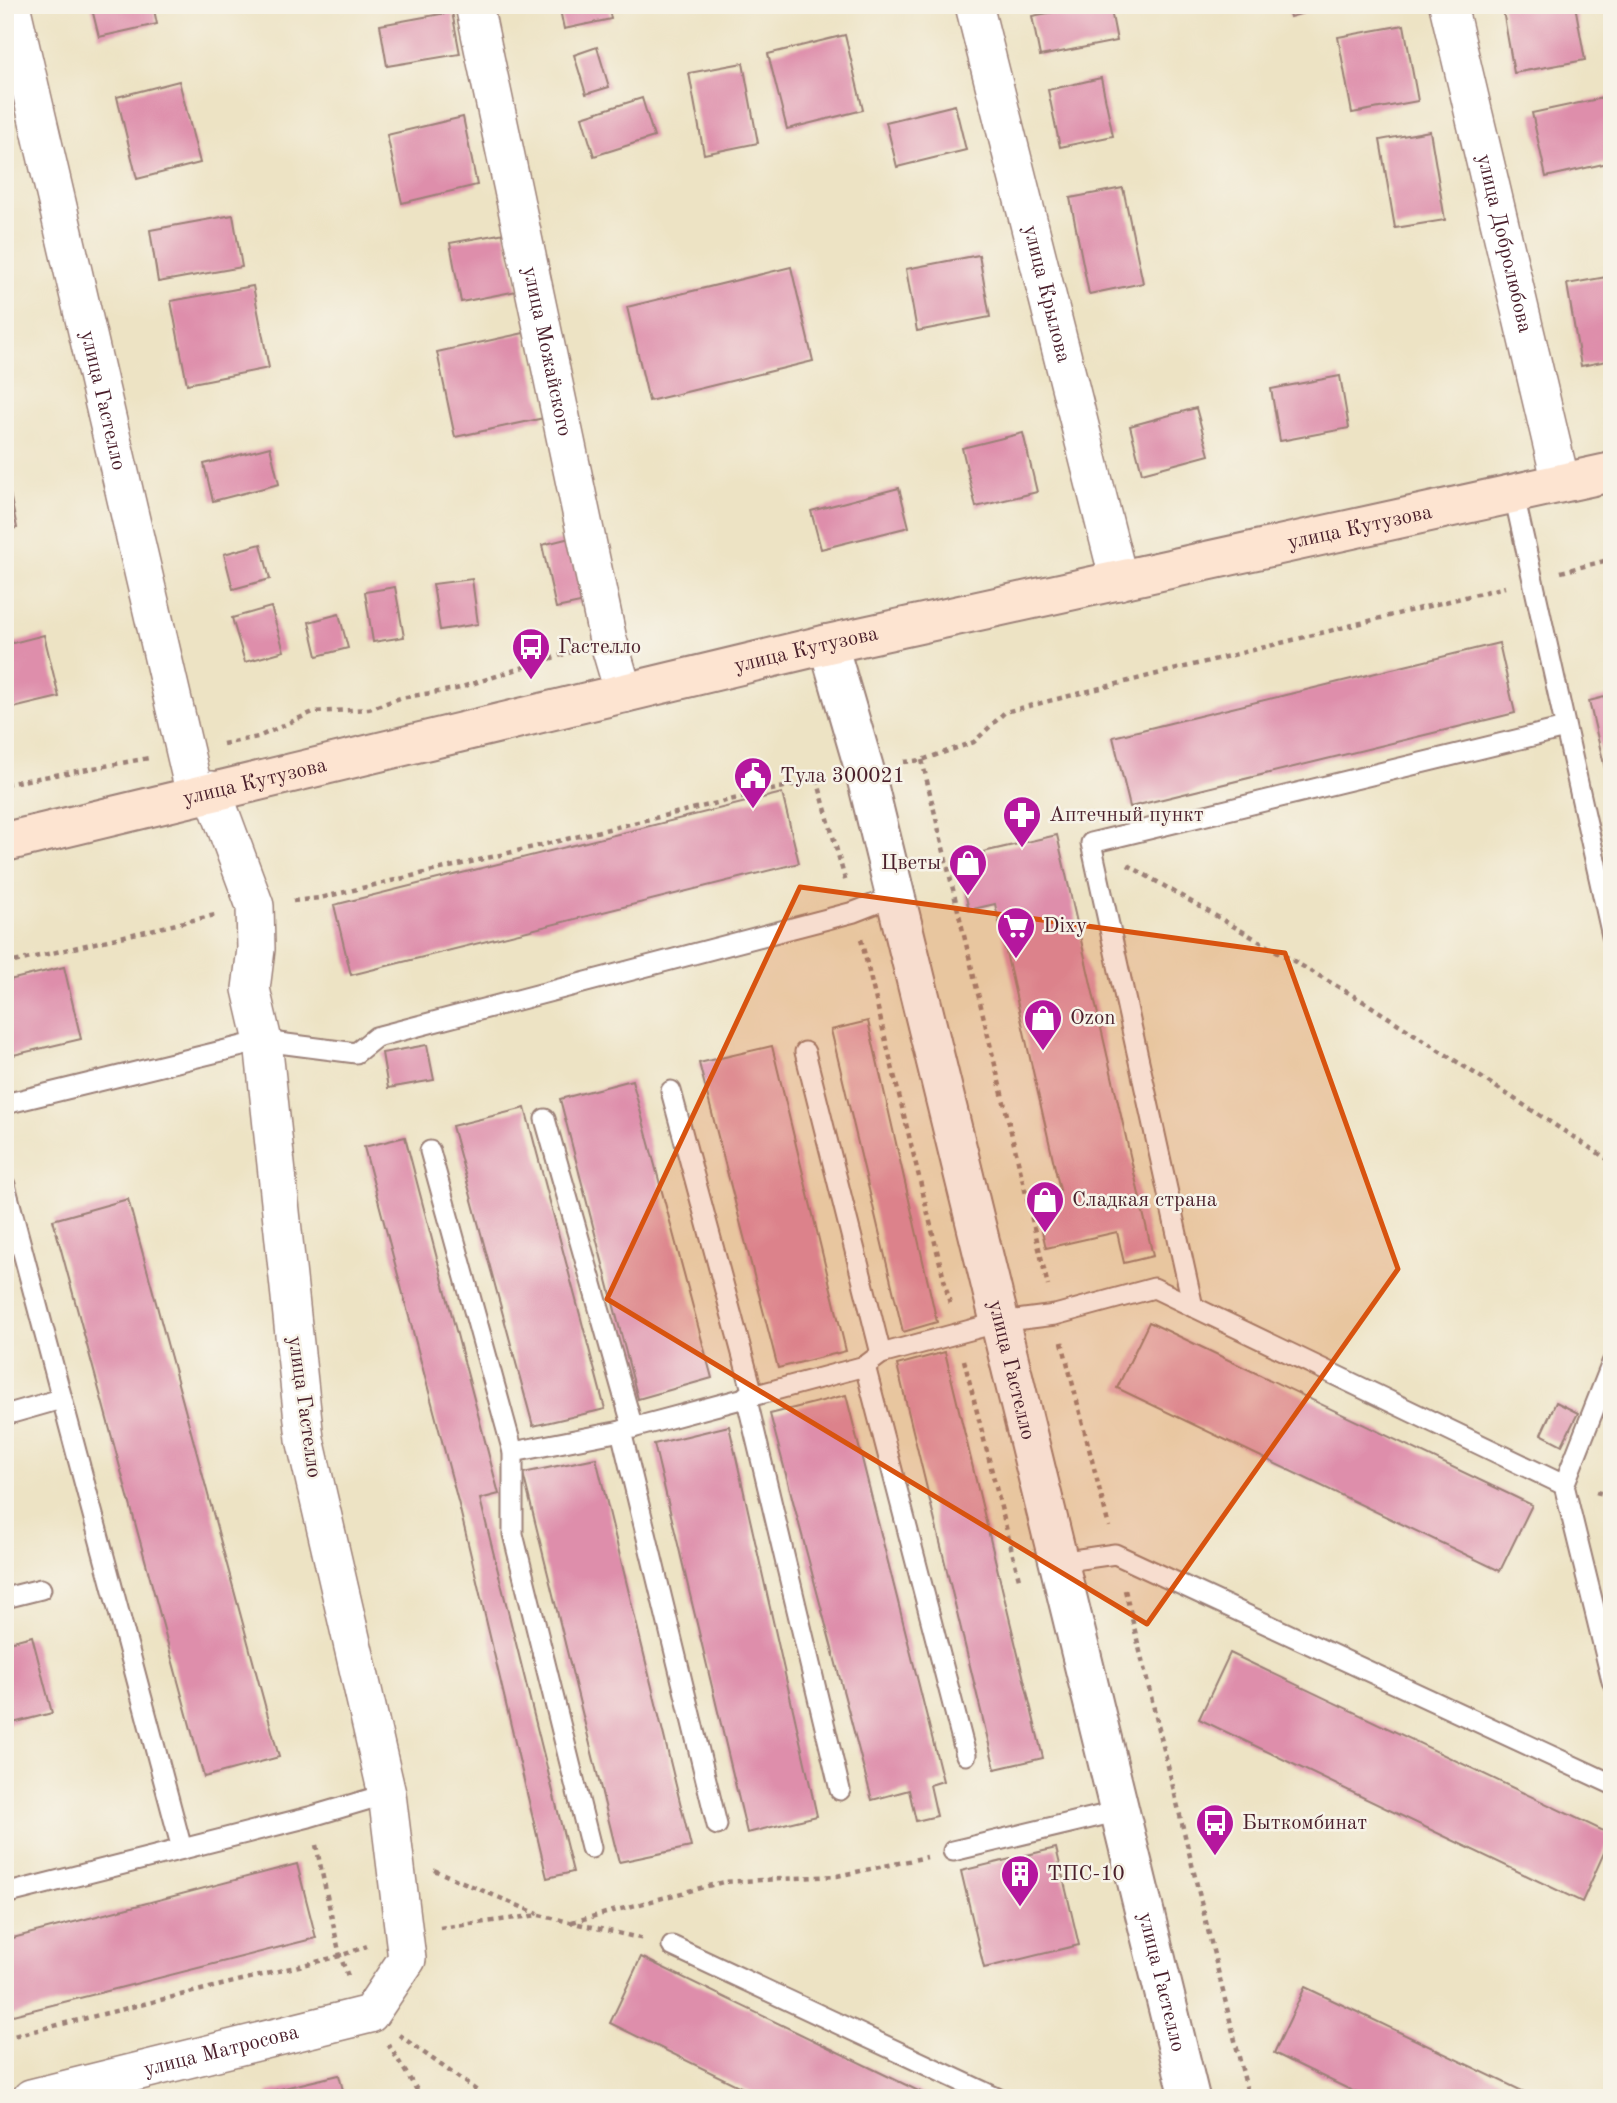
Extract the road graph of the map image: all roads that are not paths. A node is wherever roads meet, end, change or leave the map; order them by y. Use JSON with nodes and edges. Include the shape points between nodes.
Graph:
{"nodes":[{"id":1,"x":10,"y":5,"type":"edge"},
{"id":2,"x":474,"y":5,"type":"edge"},
{"id":3,"x":974,"y":5,"type":"edge"},
{"id":4,"x":1448,"y":5,"type":"edge"},
{"id":5,"x":1612,"y":472,"type":"edge"},
{"id":6,"x":1561,"y":483,"type":"junction"},
{"id":7,"x":1514,"y":495,"type":"junction"},
{"id":8,"x":1119,"y":581,"type":"junction"},
{"id":9,"x":828,"y":644,"type":"junction"},
{"id":10,"x":624,"y":694,"type":"junction"},
{"id":11,"x":1565,"y":728,"type":"junction"},
{"id":12,"x":203,"y":792,"type":"junction"},
{"id":13,"x":5,"y":842,"type":"edge"},
{"id":14,"x":895,"y":897,"type":"junction"},
{"id":15,"x":1612,"y":936,"type":"edge"},
{"id":16,"x":263,"y":1041,"type":"junction"},
{"id":17,"x":806,"y":1052,"type":"dead end"},
{"id":18,"x":671,"y":1091,"type":"dead end"},
{"id":19,"x":5,"y":1104,"type":"edge"},
{"id":20,"x":545,"y":1119,"type":"dead end"},
{"id":21,"x":430,"y":1151,"type":"dead end"},
{"id":22,"x":5,"y":1185,"type":"edge"},
{"id":23,"x":1193,"y":1307,"type":"junction"},
{"id":24,"x":1000,"y":1322,"type":"junction"},
{"id":25,"x":873,"y":1360,"type":"junction"},
{"id":26,"x":1612,"y":1363,"type":"edge"},
{"id":27,"x":750,"y":1395,"type":"junction"},
{"id":28,"x":61,"y":1399,"type":"junction"},
{"id":29,"x":5,"y":1415,"type":"edge"},
{"id":30,"x":627,"y":1429,"type":"junction"},
{"id":31,"x":513,"y":1452,"type":"junction"},
{"id":32,"x":1564,"y":1485,"type":"junction"},
{"id":33,"x":1059,"y":1562,"type":"junction"},
{"id":34,"x":41,"y":1589,"type":"dead end"},
{"id":35,"x":5,"y":1598,"type":"edge"},
{"id":36,"x":1612,"y":1681,"type":"edge"},
{"id":37,"x":967,"y":1755,"type":"dead end"},
{"id":38,"x":1612,"y":1784,"type":"edge"},
{"id":39,"x":840,"y":1790,"type":"dead end"},
{"id":40,"x":387,"y":1794,"type":"junction"},
{"id":41,"x":1120,"y":1811,"type":"junction"},
{"id":42,"x":717,"y":1825,"type":"dead end"},
{"id":43,"x":590,"y":1848,"type":"dead end"},
{"id":44,"x":182,"y":1849,"type":"junction"},
{"id":45,"x":953,"y":1851,"type":"road end"},
{"id":46,"x":5,"y":1894,"type":"edge"},
{"id":47,"x":672,"y":1946,"type":"road end"},
{"id":48,"x":370,"y":2014,"type":"joint"},
{"id":49,"x":31,"y":2098,"type":"edge"},
{"id":50,"x":998,"y":2098,"type":"edge"},
{"id":51,"x":1190,"y":2098,"type":"edge"}],
"edges":[{"from":1,"to":12,"type":"street","name":"улица Гастелло","via":[[185,751]]},
{"from":2,"to":10,"type":"street","name":"улица Можайского","via":[[608,640]]},
{"from":3,"to":8,"type":"street","name":"улица Крылова"},
{"from":4,"to":6,"type":"street","name":"улица Добролюбова"},
{"from":5,"to":6,"type":"main road","name":"улица Кутузова"},
{"from":6,"to":7,"type":"main road","name":"улица Кутузова"},
{"from":7,"to":8,"type":"main road","name":"улица Кутузова"},
{"from":7,"to":11,"type":"lane"},
{"from":8,"to":9,"type":"main road","name":"улица Кутузова"},
{"from":9,"to":10,"type":"main road","name":"улица Кутузова"},
{"from":9,"to":14,"type":"street","name":"улица Гастелло"},
{"from":10,"to":12,"type":"main road","name":"улица Кутузова"},
{"from":11,"to":15,"type":"lane"},
{"from":11,"to":23,"type":"lane","via":[[1091,843]]},
{"from":12,"to":13,"type":"main road","name":"улица Кутузова"},
{"from":12,"to":16,"type":"street","name":"улица Гастелло","via":[[255,906],[251,989]]},
{"from":14,"to":16,"type":"lane","via":[[855,912],[376,1037],[356,1053]]},
{"from":14,"to":24,"type":"street","name":"улица Гастелло"},
{"from":16,"to":19,"type":"lane"},
{"from":16,"to":40,"type":"street","name":"улица Гастелло","via":[[305,1439]]},
{"from":17,"to":25,"type":"lane"},
{"from":18,"to":27,"type":"lane"},
{"from":20,"to":30,"type":"lane"},
{"from":21,"to":31,"type":"lane"},
{"from":22,"to":28,"type":"lane"},
{"from":23,"to":24,"type":"lane","via":[[1154,1288],[1055,1315]]},
{"from":23,"to":32,"type":"lane"},
{"from":24,"to":25,"type":"lane"},
{"from":24,"to":33,"type":"street","name":"улица Гастелло"},
{"from":25,"to":27,"type":"lane"},
{"from":25,"to":37,"type":"lane"},
{"from":26,"to":32,"type":"lane"},
{"from":27,"to":30,"type":"lane"},
{"from":27,"to":39,"type":"lane"},
{"from":28,"to":29,"type":"lane"},
{"from":28,"to":44,"type":"lane"},
{"from":30,"to":31,"type":"lane"},
{"from":30,"to":42,"type":"lane"},
{"from":31,"to":43,"type":"lane","via":[[513,1534]]},
{"from":32,"to":36,"type":"lane"},
{"from":33,"to":38,"type":"lane","via":[[1115,1554]]},
{"from":33,"to":41,"type":"street","name":"улица Гастелло"},
{"from":34,"to":35,"type":"lane"},
{"from":40,"to":44,"type":"lane"},
{"from":40,"to":48,"type":"street","name":"улица Гастелло","via":[[407,1959]]},
{"from":41,"to":45,"type":"lane"},
{"from":41,"to":51,"type":"street","name":"улица Гастелло"},
{"from":44,"to":46,"type":"lane"},
{"from":47,"to":50,"type":"lane"},
{"from":48,"to":49,"type":"street","name":"улица Матросова"}]}
